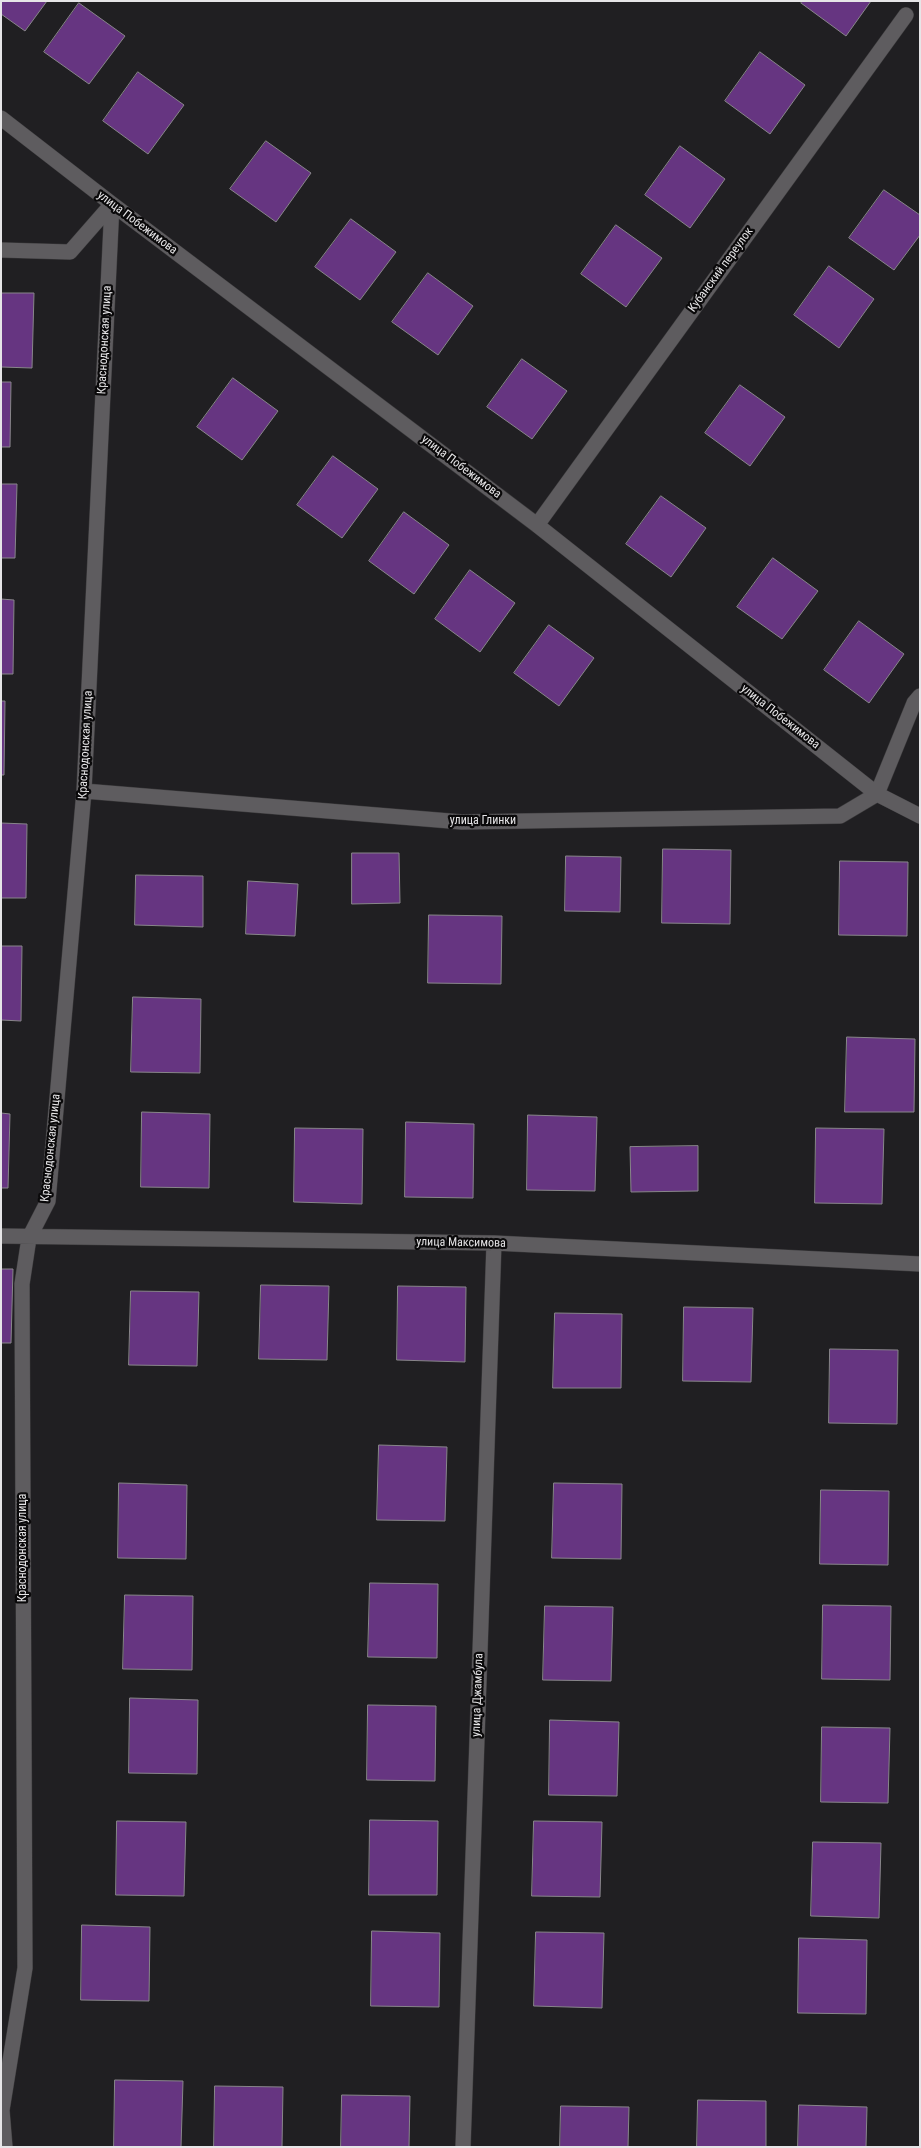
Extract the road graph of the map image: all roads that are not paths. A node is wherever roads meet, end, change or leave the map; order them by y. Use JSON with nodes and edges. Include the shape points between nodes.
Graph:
{"nodes":[{"id":1,"x":906,"y":15,"type":"dead end"},
{"id":2,"x":1,"y":118,"type":"edge"},
{"id":3,"x":112,"y":204,"type":"junction"},
{"id":4,"x":1,"y":250,"type":"edge"},
{"id":5,"x":537,"y":525,"type":"junction"},
{"id":6,"x":920,"y":696,"type":"edge"},
{"id":7,"x":84,"y":791,"type":"junction"},
{"id":8,"x":877,"y":794,"type":"junction"},
{"id":9,"x":920,"y":816,"type":"edge"},
{"id":10,"x":1,"y":1236,"type":"edge"},
{"id":11,"x":29,"y":1238,"type":"junction"},
{"id":12,"x":494,"y":1244,"type":"junction"},
{"id":13,"x":920,"y":1264,"type":"edge"},
{"id":14,"x":5,"y":2147,"type":"edge"},
{"id":15,"x":463,"y":2147,"type":"edge"}],
"edges":[{"from":1,"to":5,"type":"street","name":"Кубанский переулок"},
{"from":2,"to":3,"type":"street","name":"улица Побежимова"},
{"from":3,"to":4,"type":"street","via":[[70,252]]},
{"from":3,"to":5,"type":"street","name":"улица Побежимова"},
{"from":3,"to":7,"type":"street","name":"Краснодонская улица"},
{"from":5,"to":8,"type":"street","name":"улица Побежимова"},
{"from":6,"to":8,"type":"street","via":[[914,703]]},
{"from":7,"to":8,"type":"street","name":"улица Глинки","via":[[462,822],[840,816]]},
{"from":7,"to":11,"type":"street","name":"Краснодонская улица","via":[[48,1201]]},
{"from":8,"to":9,"type":"street","name":"улица Побежимова"},
{"from":10,"to":11,"type":"street","name":"улица Максимова"},
{"from":11,"to":12,"type":"street","name":"улица Максимова"},
{"from":11,"to":14,"type":"street","name":"Краснодонская улица","via":[[22,1284],[25,1968],[2,2110]]},
{"from":12,"to":13,"type":"street","name":"улица Максимова"},
{"from":12,"to":15,"type":"street","name":"улица Джамбула"}]}
